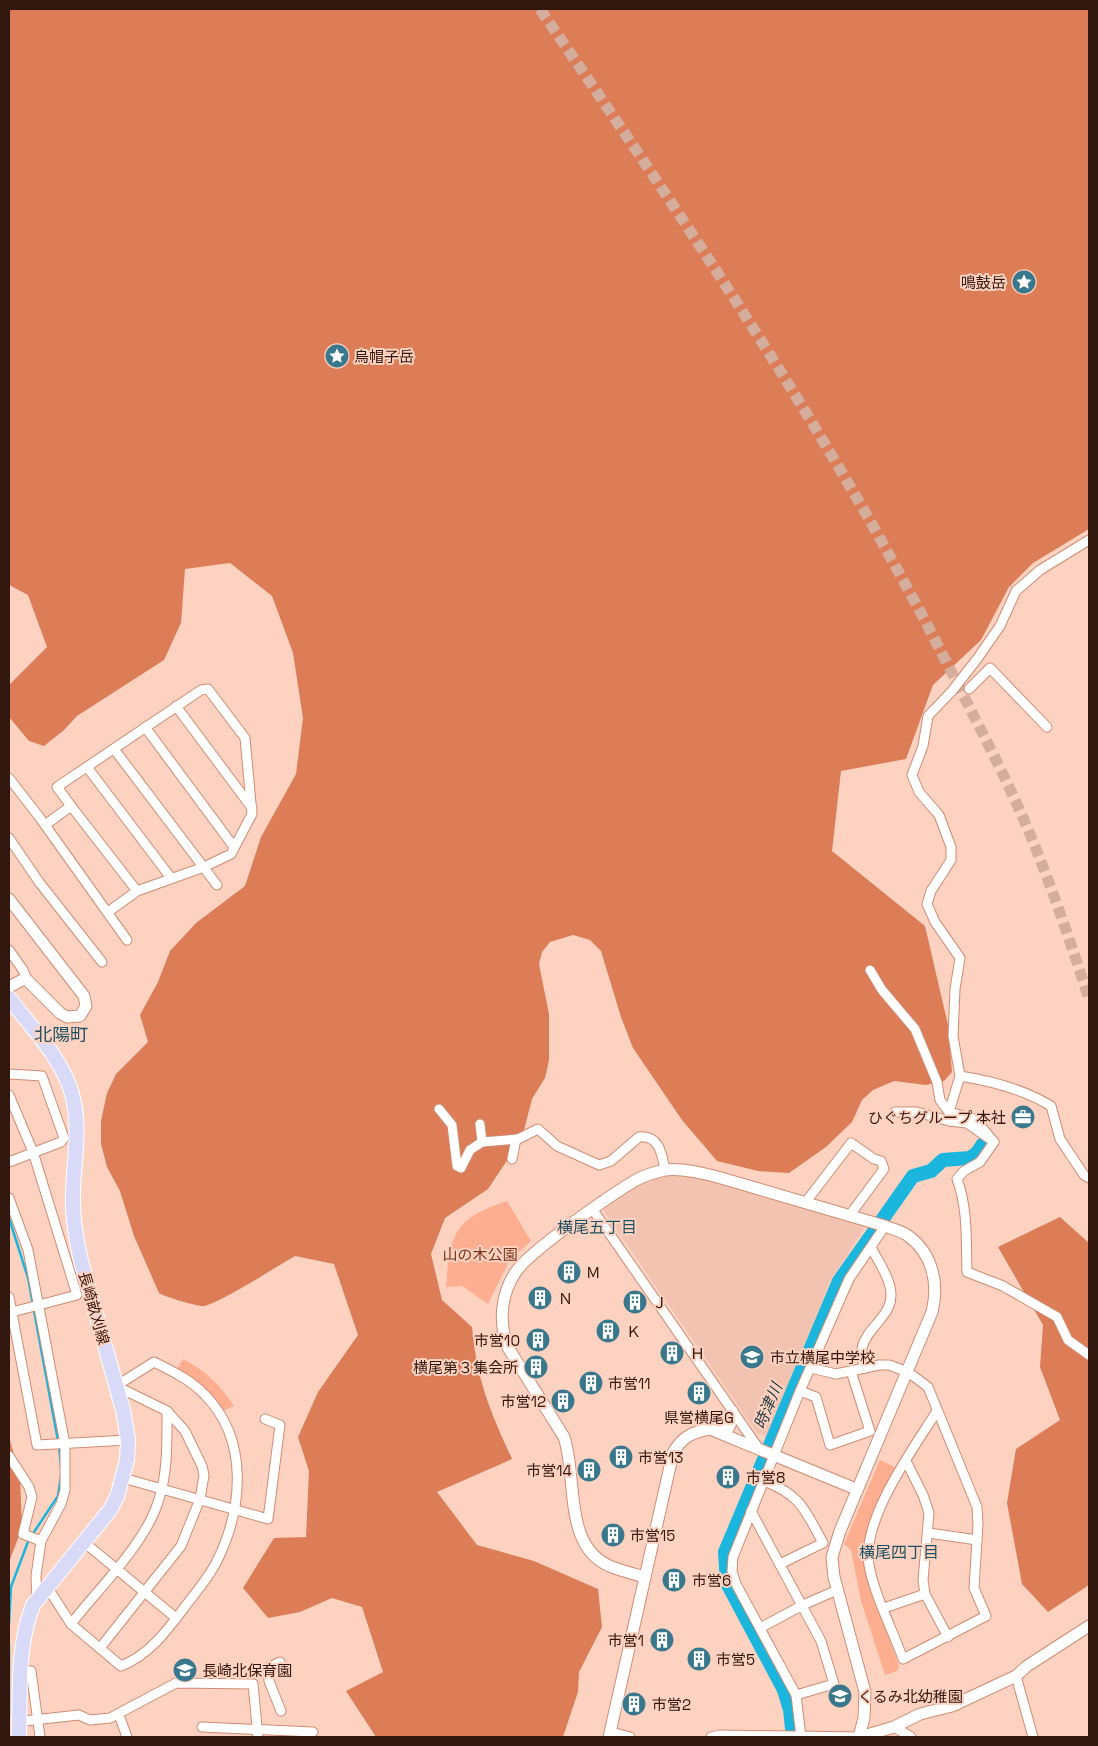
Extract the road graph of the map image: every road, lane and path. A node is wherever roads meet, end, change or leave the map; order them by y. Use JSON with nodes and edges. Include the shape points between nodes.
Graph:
{"nodes":[{"id":1,"x":1089,"y":540,"type":"edge"},
{"id":2,"x":969,"y":689,"type":"dead end"},
{"id":3,"x":176,"y":706,"type":"junction"},
{"id":4,"x":145,"y":727,"type":"junction"},
{"id":5,"x":1047,"y":727,"type":"dead end"},
{"id":6,"x":114,"y":749,"type":"junction"},
{"id":7,"x":88,"y":767,"type":"junction"},
{"id":8,"x":9,"y":778,"type":"edge"},
{"id":9,"x":71,"y":806,"type":"junction"},
{"id":10,"x":252,"y":808,"type":"junction"},
{"id":11,"x":45,"y":826,"type":"junction"},
{"id":12,"x":9,"y":838,"type":"edge"},
{"id":13,"x":234,"y":847,"type":"junction"},
{"id":14,"x":204,"y":867,"type":"junction"},
{"id":15,"x":171,"y":878,"type":"junction"},
{"id":16,"x":217,"y":885,"type":"dead end"},
{"id":17,"x":137,"y":891,"type":"junction"},
{"id":18,"x":9,"y":901,"type":"edge"},
{"id":19,"x":108,"y":912,"type":"junction"},
{"id":20,"x":127,"y":940,"type":"dead end"},
{"id":21,"x":9,"y":950,"type":"edge"},
{"id":22,"x":102,"y":962,"type":"dead end"},
{"id":23,"x":870,"y":970,"type":"dead end"},
{"id":24,"x":27,"y":980,"type":"junction"},
{"id":25,"x":9,"y":987,"type":"edge"},
{"id":26,"x":9,"y":998,"type":"edge"},
{"id":27,"x":9,"y":1074,"type":"edge"},
{"id":28,"x":960,"y":1076,"type":"junction"},
{"id":29,"x":9,"y":1095,"type":"edge"},
{"id":30,"x":439,"y":1109,"type":"dead end"},
{"id":31,"x":895,"y":1112,"type":"dead end"},
{"id":32,"x":949,"y":1112,"type":"junction"},
{"id":33,"x":480,"y":1124,"type":"dead end"},
{"id":34,"x":516,"y":1139,"type":"junction"},
{"id":35,"x":482,"y":1142,"type":"junction"},
{"id":36,"x":994,"y":1142,"type":"junction"},
{"id":37,"x":33,"y":1152,"type":"junction"},
{"id":38,"x":512,"y":1159,"type":"dead end"},
{"id":39,"x":9,"y":1162,"type":"edge"},
{"id":40,"x":665,"y":1170,"type":"junction"},
{"id":41,"x":1089,"y":1178,"type":"edge"},
{"id":42,"x":9,"y":1198,"type":"edge"},
{"id":43,"x":806,"y":1203,"type":"junction"},
{"id":44,"x":593,"y":1210,"type":"junction"},
{"id":45,"x":849,"y":1216,"type":"junction"},
{"id":46,"x":885,"y":1226,"type":"junction"},
{"id":47,"x":872,"y":1249,"type":"junction"},
{"id":48,"x":9,"y":1297,"type":"edge"},
{"id":49,"x":39,"y":1305,"type":"junction"},
{"id":50,"x":12,"y":1312,"type":"junction"},
{"id":51,"x":1089,"y":1355,"type":"edge"},
{"id":52,"x":811,"y":1368,"type":"junction"},
{"id":53,"x":864,"y":1368,"type":"junction"},
{"id":54,"x":852,"y":1371,"type":"junction"},
{"id":55,"x":908,"y":1372,"type":"junction"},
{"id":56,"x":116,"y":1386,"type":"junction"},
{"id":57,"x":800,"y":1391,"type":"junction"},
{"id":58,"x":167,"y":1411,"type":"junction"},
{"id":59,"x":732,"y":1411,"type":"junction"},
{"id":60,"x":937,"y":1411,"type":"junction"},
{"id":61,"x":265,"y":1419,"type":"dead end"},
{"id":62,"x":720,"y":1432,"type":"junction"},
{"id":63,"x":128,"y":1440,"type":"junction"},
{"id":64,"x":64,"y":1444,"type":"junction"},
{"id":65,"x":757,"y":1446,"type":"junction"},
{"id":66,"x":775,"y":1454,"type":"junction"},
{"id":67,"x":9,"y":1456,"type":"edge"},
{"id":68,"x":906,"y":1461,"type":"junction"},
{"id":69,"x":123,"y":1478,"type":"junction"},
{"id":70,"x":764,"y":1481,"type":"junction"},
{"id":71,"x":162,"y":1488,"type":"junction"},
{"id":72,"x":856,"y":1489,"type":"junction"},
{"id":73,"x":200,"y":1499,"type":"junction"},
{"id":74,"x":234,"y":1509,"type":"junction"},
{"id":75,"x":751,"y":1511,"type":"junction"},
{"id":76,"x":928,"y":1533,"type":"junction"},
{"id":77,"x":35,"y":1538,"type":"junction"},
{"id":78,"x":977,"y":1540,"type":"junction"},
{"id":79,"x":85,"y":1543,"type":"junction"},
{"id":80,"x":780,"y":1564,"type":"junction"},
{"id":81,"x":115,"y":1569,"type":"junction"},
{"id":82,"x":645,"y":1577,"type":"junction"},
{"id":83,"x":48,"y":1588,"type":"junction"},
{"id":84,"x":837,"y":1590,"type":"junction"},
{"id":85,"x":146,"y":1593,"type":"junction"},
{"id":86,"x":926,"y":1594,"type":"junction"},
{"id":87,"x":36,"y":1604,"type":"junction"},
{"id":88,"x":803,"y":1605,"type":"junction"},
{"id":89,"x":884,"y":1608,"type":"junction"},
{"id":90,"x":176,"y":1618,"type":"junction"},
{"id":91,"x":71,"y":1624,"type":"junction"},
{"id":92,"x":1089,"y":1626,"type":"edge"},
{"id":93,"x":760,"y":1628,"type":"junction"},
{"id":94,"x":948,"y":1637,"type":"junction"},
{"id":95,"x":100,"y":1648,"type":"junction"},
{"id":96,"x":280,"y":1662,"type":"dead end"},
{"id":97,"x":1016,"y":1676,"type":"junction"},
{"id":98,"x":269,"y":1681,"type":"junction"},
{"id":99,"x":253,"y":1684,"type":"junction"},
{"id":100,"x":796,"y":1695,"type":"junction"},
{"id":101,"x":281,"y":1711,"type":"dead end"},
{"id":102,"x":119,"y":1715,"type":"junction"},
{"id":103,"x":31,"y":1720,"type":"junction"},
{"id":104,"x":202,"y":1727,"type":"dead end"},
{"id":105,"x":313,"y":1732,"type":"dead end"},
{"id":106,"x":896,"y":1732,"type":"edge"},
{"id":107,"x":258,"y":1734,"type":"edge"},
{"id":108,"x":610,"y":1735,"type":"edge"},
{"id":109,"x":19,"y":1737,"type":"edge"},
{"id":110,"x":24,"y":1737,"type":"edge"},
{"id":111,"x":40,"y":1737,"type":"edge"},
{"id":112,"x":127,"y":1737,"type":"edge"},
{"id":113,"x":630,"y":1737,"type":"edge"},
{"id":114,"x":711,"y":1737,"type":"edge"},
{"id":115,"x":787,"y":1737,"type":"edge"},
{"id":116,"x":801,"y":1737,"type":"edge"},
{"id":117,"x":860,"y":1737,"type":"edge"},
{"id":118,"x":911,"y":1737,"type":"edge"},
{"id":119,"x":1033,"y":1737,"type":"edge"}],
"edges":[{"from":1,"to":28,"type":"street","via":[[1040,570],[1016,591],[1000,626],[982,652],[928,716],[923,746],[912,775],[919,792],[939,815],[951,846],[951,860],[931,891],[927,904],[935,922],[960,958],[953,1036]]},
{"from":2,"to":5,"type":"street","via":[[990,668]]},
{"from":3,"to":4,"type":"street"},
{"from":3,"to":10,"type":"street"},
{"from":3,"to":10,"type":"street","via":[[208,689],[245,738]]},
{"from":4,"to":6,"type":"street"},
{"from":4,"to":13,"type":"street"},
{"from":6,"to":7,"type":"street"},
{"from":6,"to":14,"type":"street"},
{"from":7,"to":9,"type":"street","via":[[57,788]]},
{"from":7,"to":15,"type":"street"},
{"from":8,"to":11,"type":"street"},
{"from":9,"to":11,"type":"street"},
{"from":9,"to":17,"type":"street"},
{"from":10,"to":13,"type":"street","via":[[252,814]]},
{"from":11,"to":19,"type":"street"},
{"from":12,"to":22,"type":"street"},
{"from":13,"to":14,"type":"street","via":[[231,854]]},
{"from":14,"to":15,"type":"street"},
{"from":14,"to":16,"type":"street"},
{"from":15,"to":17,"type":"street"},
{"from":17,"to":19,"type":"street"},
{"from":18,"to":24,"type":"street","via":[[84,996],[86,1006],[83,1012],[74,1018],[60,1014]]},
{"from":19,"to":20,"type":"street"},
{"from":21,"to":24,"type":"street"},
{"from":23,"to":32,"type":"street","via":[[882,990],[915,1029],[937,1082],[940,1100]]},
{"from":24,"to":25,"type":"street"},
{"from":26,"to":56,"type":"main road","name":"長崎畝刈線","via":[[60,1066],[72,1092],[77,1119],[73,1205],[76,1238]]},
{"from":27,"to":37,"type":"street","via":[[42,1076],[64,1138]]},
{"from":28,"to":32,"type":"street"},
{"from":28,"to":41,"type":"street","via":[[991,1081],[1036,1096],[1051,1106],[1060,1140]]},
{"from":29,"to":37,"type":"street"},
{"from":30,"to":35,"type":"street","via":[[452,1125],[457,1166],[461,1168],[466,1155]]},
{"from":31,"to":36,"type":"street","via":[[916,1112],[967,1123]]},
{"from":32,"to":36,"type":"street","via":[[975,1119]]},
{"from":33,"to":35,"type":"street"},
{"from":34,"to":35,"type":"street"},
{"from":34,"to":38,"type":"street"},
{"from":34,"to":40,"type":"street","via":[[540,1130],[557,1146],[599,1165],[611,1161],[644,1137],[653,1139],[660,1148]]},
{"from":36,"to":51,"type":"street","via":[[980,1162],[957,1179],[966,1224],[967,1272],[1003,1286],[1057,1316],[1068,1340]]},
{"from":37,"to":39,"type":"street"},
{"from":37,"to":49,"type":"street","via":[[77,1294]]},
{"from":40,"to":43,"type":"street","via":[[698,1172]]},
{"from":40,"to":44,"type":"street","via":[[637,1180]]},
{"from":42,"to":49,"type":"street","via":[[28,1250]]},
{"from":43,"to":45,"type":"street"},
{"from":43,"to":45,"type":"street","via":[[851,1143],[881,1161],[884,1169]]},
{"from":44,"to":59,"type":"street"},
{"from":44,"to":82,"type":"street","via":[[526,1260],[515,1272],[505,1294],[503,1333],[507,1346],[564,1437],[577,1525],[586,1546],[610,1567]]},
{"from":45,"to":46,"type":"street"},
{"from":46,"to":47,"type":"street"},
{"from":46,"to":55,"type":"street","via":[[907,1235],[924,1253],[936,1284],[932,1312]]},
{"from":47,"to":52,"type":"street","via":[[849,1279]]},
{"from":47,"to":53,"type":"street","via":[[891,1289],[891,1302],[888,1311],[866,1339],[862,1350]]},
{"from":48,"to":50,"type":"street"},
{"from":49,"to":50,"type":"street"},
{"from":49,"to":64,"type":"street"},
{"from":50,"to":64,"type":"street","via":[[36,1445]]},
{"from":52,"to":54,"type":"street","via":[[836,1374]]},
{"from":52,"to":57,"type":"street"},
{"from":53,"to":54,"type":"street"},
{"from":53,"to":55,"type":"street","via":[[889,1365]]},
{"from":54,"to":57,"type":"street","via":[[870,1431],[830,1445],[816,1397]]},
{"from":55,"to":60,"type":"street","via":[[928,1387]]},
{"from":55,"to":72,"type":"street"},
{"from":56,"to":58,"type":"street"},
{"from":56,"to":63,"type":"main road","name":"長崎畝刈線","via":[[124,1410]]},
{"from":56,"to":74,"type":"street","via":[[154,1362],[205,1395],[218,1411],[235,1447],[238,1486]]},
{"from":57,"to":66,"type":"street"},
{"from":58,"to":71,"type":"street","via":[[167,1455]]},
{"from":58,"to":73,"type":"street","via":[[185,1431],[202,1466],[204,1475]]},
{"from":59,"to":62,"type":"street","via":[[728,1429]]},
{"from":59,"to":65,"type":"street"},
{"from":60,"to":68,"type":"street"},
{"from":60,"to":78,"type":"street","via":[[977,1507]]},
{"from":61,"to":74,"type":"street","via":[[280,1425],[268,1519]]},
{"from":62,"to":65,"type":"street"},
{"from":62,"to":82,"type":"street","via":[[710,1429],[686,1436],[673,1453]]},
{"from":63,"to":64,"type":"street"},
{"from":63,"to":69,"type":"main road","name":"長崎畝刈線"},
{"from":64,"to":77,"type":"street","via":[[65,1490],[61,1504]]},
{"from":65,"to":66,"type":"street"},
{"from":66,"to":70,"type":"street"},
{"from":66,"to":72,"type":"street"},
{"from":67,"to":77,"type":"street","via":[[32,1497],[23,1534]]},
{"from":68,"to":76,"type":"street","via":[[929,1513]]},
{"from":68,"to":89,"type":"street","via":[[875,1517],[868,1544],[869,1566]]},
{"from":69,"to":71,"type":"street"},
{"from":69,"to":79,"type":"main road","name":"長崎畝刈線","via":[[110,1510]]},
{"from":70,"to":75,"type":"street"},
{"from":70,"to":80,"type":"street","via":[[783,1488],[798,1500],[824,1543]]},
{"from":71,"to":73,"type":"street"},
{"from":71,"to":81,"type":"street","via":[[137,1543]]},
{"from":72,"to":84,"type":"street","via":[[832,1557]]},
{"from":73,"to":74,"type":"street"},
{"from":73,"to":85,"type":"street","via":[[181,1546]]},
{"from":74,"to":90,"type":"street","via":[[229,1534],[216,1563]]},
{"from":75,"to":80,"type":"street"},
{"from":75,"to":93,"type":"street","via":[[732,1557],[732,1571]]},
{"from":76,"to":78,"type":"street"},
{"from":76,"to":86,"type":"street","via":[[923,1580]]},
{"from":77,"to":87,"type":"street"},
{"from":78,"to":94,"type":"street","via":[[974,1588],[986,1616]]},
{"from":79,"to":81,"type":"street"},
{"from":79,"to":83,"type":"main road","name":"長崎畝刈線"},
{"from":80,"to":88,"type":"street"},
{"from":81,"to":85,"type":"street"},
{"from":81,"to":91,"type":"street"},
{"from":82,"to":108,"type":"street"},
{"from":83,"to":87,"type":"main road","name":"長崎畝刈線"},
{"from":83,"to":91,"type":"street"},
{"from":84,"to":88,"type":"street"},
{"from":84,"to":117,"type":"street","via":[[865,1692]]},
{"from":85,"to":90,"type":"street"},
{"from":85,"to":95,"type":"street"},
{"from":86,"to":89,"type":"street"},
{"from":86,"to":94,"type":"street"},
{"from":87,"to":103,"type":"main road","via":[[27,1670]]},
{"from":87,"to":109,"type":"main road","name":"長崎畝刈線","via":[[27,1620],[24,1636]]},
{"from":88,"to":93,"type":"street"},
{"from":88,"to":100,"type":"street","via":[[821,1641],[834,1684]]},
{"from":89,"to":94,"type":"street","via":[[903,1659]]},
{"from":90,"to":95,"type":"street","via":[[146,1651],[121,1666]]},
{"from":91,"to":95,"type":"street"},
{"from":92,"to":97,"type":"street"},
{"from":93,"to":100,"type":"street"},
{"from":96,"to":98,"type":"street","via":[[268,1668]]},
{"from":97,"to":106,"type":"street","via":[[952,1706],[920,1714]]},
{"from":97,"to":119,"type":"street"},
{"from":98,"to":99,"type":"street"},
{"from":98,"to":101,"type":"street"},
{"from":99,"to":102,"type":"street","via":[[176,1683]]},
{"from":99,"to":107,"type":"street"},
{"from":100,"to":116,"type":"street"},
{"from":102,"to":103,"type":"street","via":[[102,1720],[90,1720],[79,1715]]},
{"from":102,"to":112,"type":"street"},
{"from":103,"to":110,"type":"main road"},
{"from":103,"to":111,"type":"street"},
{"from":104,"to":107,"type":"street"},
{"from":105,"to":107,"type":"street"},
{"from":106,"to":117,"type":"street"},
{"from":106,"to":118,"type":"street"},
{"from":108,"to":113,"type":"street"},
{"from":114,"to":115,"type":"street","via":[[720,1734]]},
{"from":115,"to":116,"type":"street"},
{"from":116,"to":117,"type":"street"}]}
